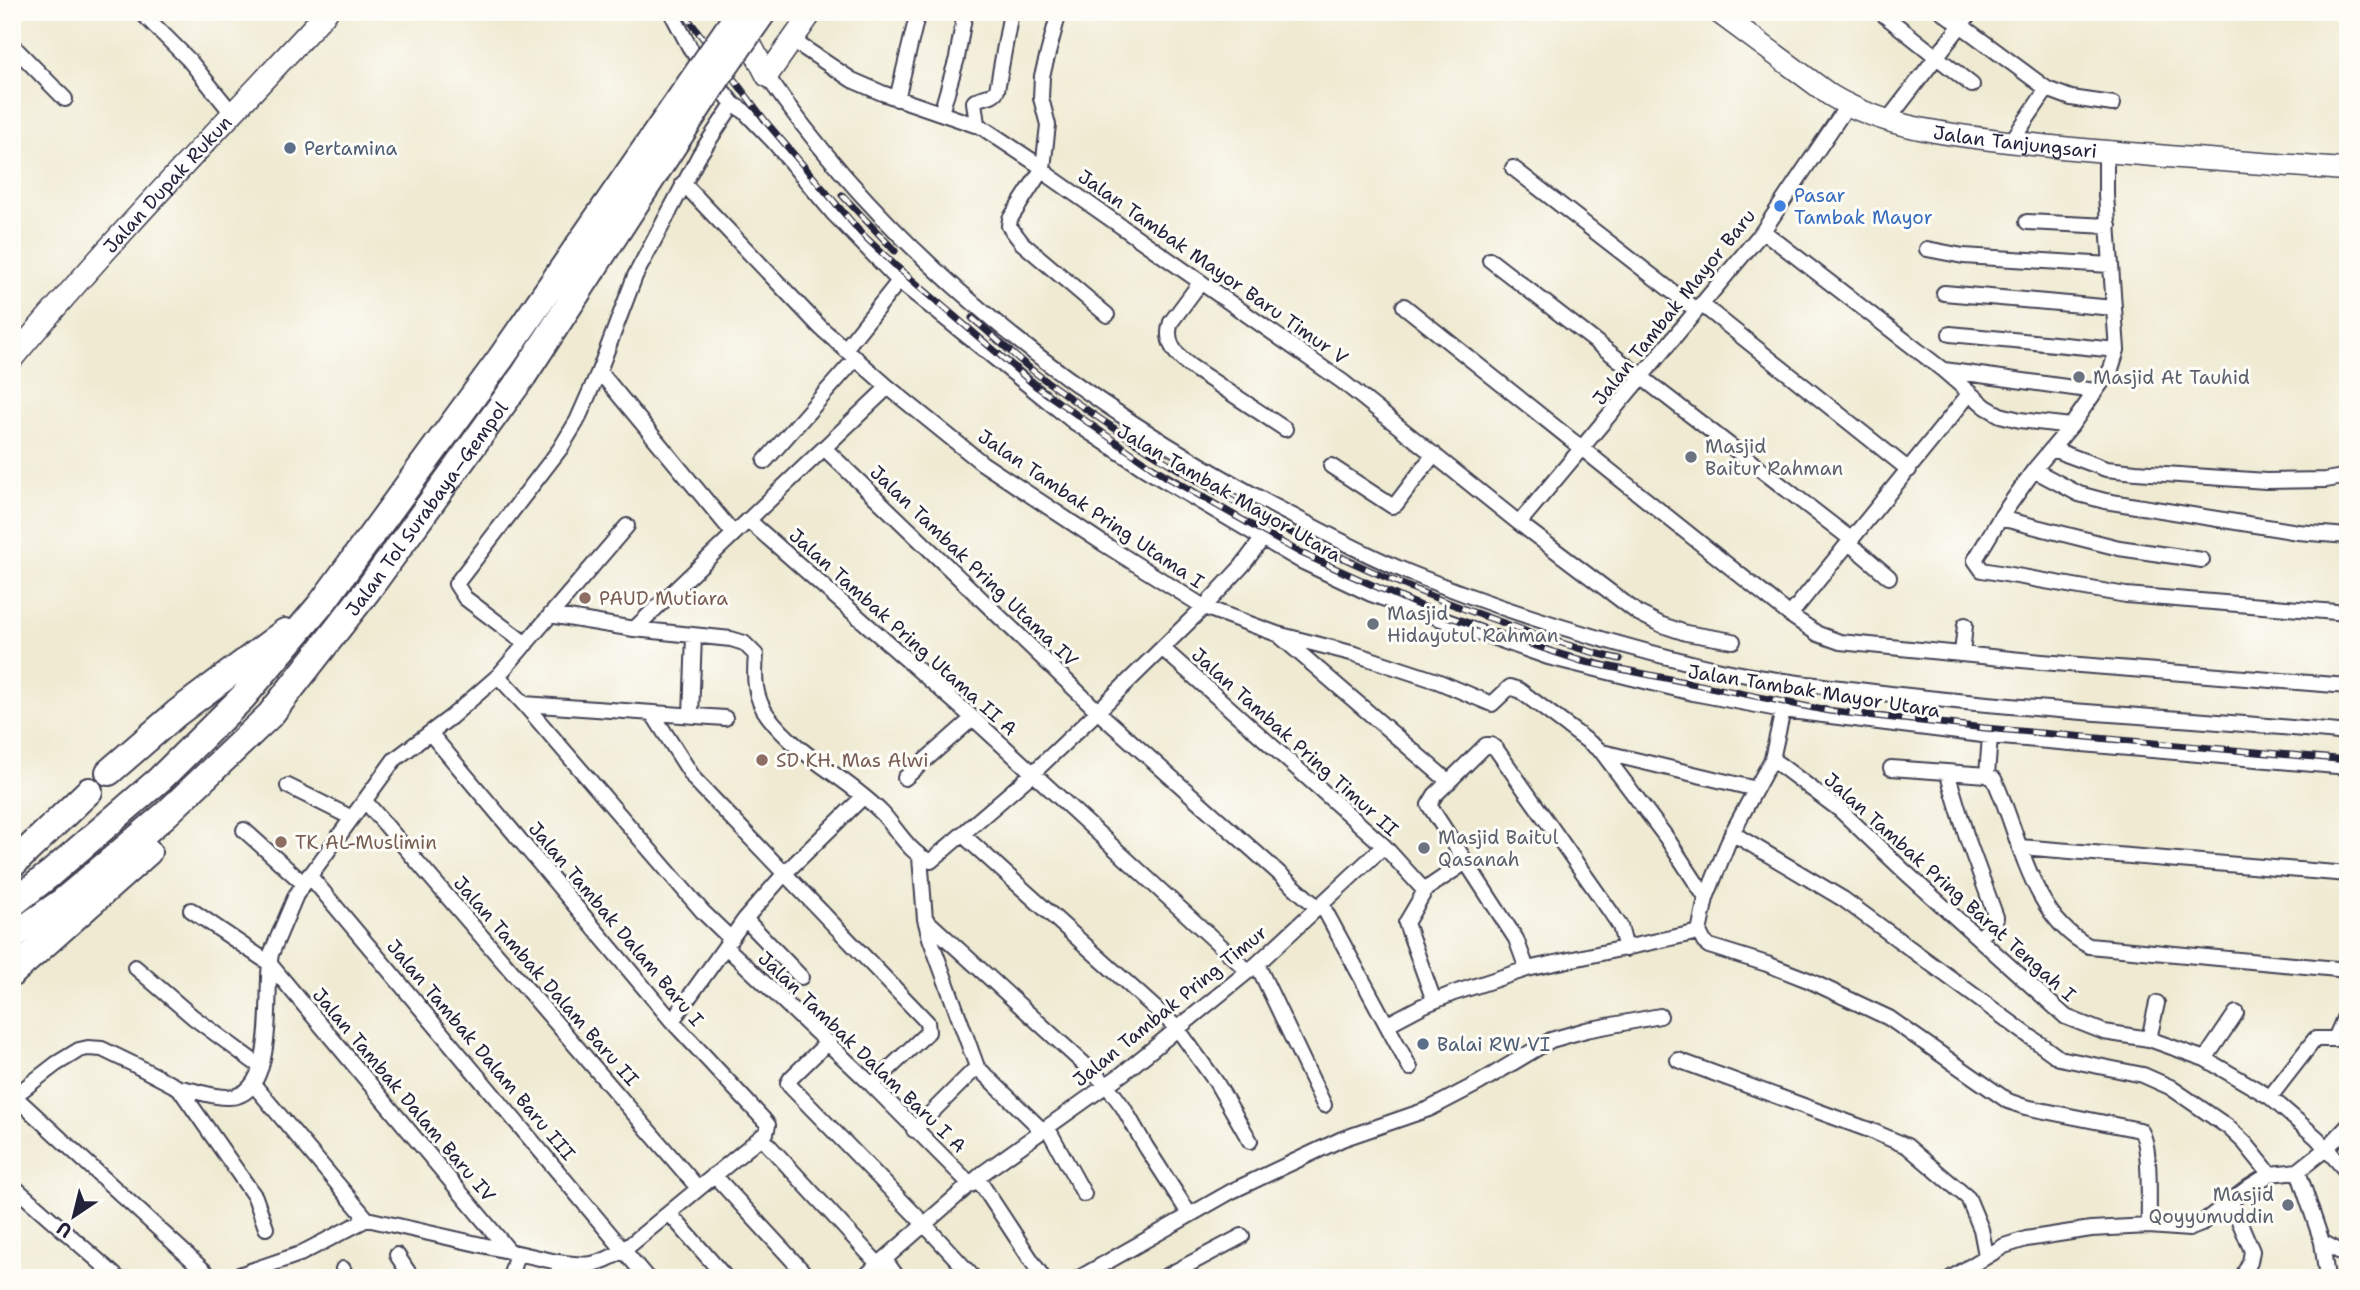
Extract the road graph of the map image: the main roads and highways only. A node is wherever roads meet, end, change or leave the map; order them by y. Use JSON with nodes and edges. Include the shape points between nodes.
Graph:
{"nodes":[{"id":1,"x":327,"y":12,"type":"edge"},
{"id":2,"x":734,"y":12,"type":"edge"},
{"id":3,"x":740,"y":12,"type":"edge"},
{"id":4,"x":763,"y":12,"type":"edge"},
{"id":5,"x":812,"y":12,"type":"edge"},
{"id":6,"x":1718,"y":12,"type":"edge"},
{"id":7,"x":2348,"y":170,"type":"edge"},
{"id":8,"x":12,"y":359,"type":"edge"},
{"id":9,"x":322,"y":603,"type":"junction"},
{"id":10,"x":270,"y":715,"type":"junction"},
{"id":11,"x":109,"y":772,"type":"dead end"},
{"id":12,"x":89,"y":792,"type":"dead end"},
{"id":13,"x":12,"y":865,"type":"edge"},
{"id":14,"x":12,"y":904,"type":"edge"},
{"id":15,"x":12,"y":937,"type":"edge"},
{"id":16,"x":12,"y":973,"type":"edge"}],
"edges":[{"from":1,"to":8,"type":"main road","name":"Jalan Dupak Rukun"},
{"from":2,"to":5,"type":"main road","via":[[767,76]]},
{"from":3,"to":9,"type":"highway","name":"Jalan Tol Surabaya–Gempol","bridge":true,"via":[[501,358]]},
{"from":4,"to":10,"type":"highway","name":"Jalan Tol Surabaya–Gempol","bridge":true,"via":[[523,376],[367,591]]},
{"from":6,"to":7,"type":"main road","name":"Jalan Tanjungsari","via":[[1847,106],[1887,121],[1945,134],[2105,153]]},
{"from":9,"to":11,"type":"highway","via":[[177,713]]},
{"from":9,"to":14,"type":"highway","name":"Jalan Tol Surabaya–Gempol","via":[[243,697],[160,779]]},
{"from":10,"to":15,"type":"highway","name":"Jalan Tol Surabaya–Gempol","via":[[165,815],[62,902]]},
{"from":10,"to":16,"type":"highway","via":[[174,828]]},
{"from":12,"to":13,"type":"highway"}]}
